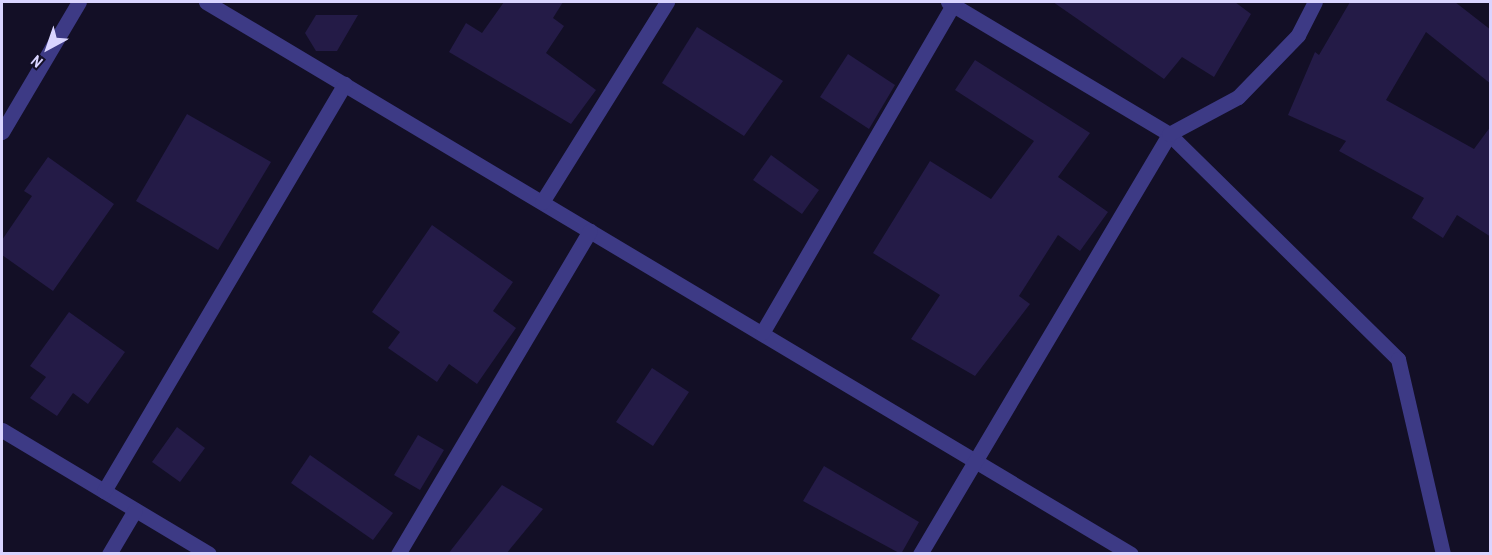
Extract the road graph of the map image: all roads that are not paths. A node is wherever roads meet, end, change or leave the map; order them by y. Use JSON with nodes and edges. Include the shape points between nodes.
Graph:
{"nodes":[{"id":1,"x":79,"y":2,"type":"edge"},
{"id":2,"x":206,"y":2,"type":"edge"},
{"id":3,"x":667,"y":2,"type":"edge"},
{"id":4,"x":952,"y":2,"type":"edge"},
{"id":5,"x":1315,"y":2,"type":"edge"},
{"id":6,"x":345,"y":84,"type":"junction"},
{"id":7,"x":2,"y":132,"type":"edge"},
{"id":8,"x":1169,"y":134,"type":"junction"},
{"id":9,"x":542,"y":202,"type":"junction"},
{"id":10,"x":590,"y":231,"type":"junction"},
{"id":11,"x":762,"y":333,"type":"junction"},
{"id":12,"x":2,"y":430,"type":"edge"},
{"id":13,"x":975,"y":460,"type":"junction"},
{"id":14,"x":104,"y":491,"type":"junction"},
{"id":15,"x":135,"y":510,"type":"junction"},
{"id":16,"x":109,"y":554,"type":"edge"},
{"id":17,"x":209,"y":554,"type":"edge"},
{"id":18,"x":398,"y":554,"type":"edge"},
{"id":19,"x":920,"y":554,"type":"edge"},
{"id":20,"x":1131,"y":554,"type":"edge"},
{"id":21,"x":1443,"y":554,"type":"edge"}],
"edges":[{"from":1,"to":7,"type":"street"},
{"from":2,"to":6,"type":"street"},
{"from":3,"to":9,"type":"street"},
{"from":4,"to":8,"type":"street"},
{"from":4,"to":11,"type":"street"},
{"from":5,"to":8,"type":"street","via":[[1298,35],[1238,97]]},
{"from":6,"to":9,"type":"street"},
{"from":6,"to":14,"type":"street"},
{"from":8,"to":13,"type":"street"},
{"from":8,"to":21,"type":"street","via":[[1398,358]]},
{"from":9,"to":10,"type":"street"},
{"from":10,"to":11,"type":"street"},
{"from":10,"to":18,"type":"street"},
{"from":11,"to":13,"type":"street"},
{"from":12,"to":14,"type":"street"},
{"from":13,"to":19,"type":"street"},
{"from":13,"to":20,"type":"street"},
{"from":14,"to":15,"type":"street"},
{"from":15,"to":16,"type":"street"},
{"from":15,"to":17,"type":"street"}]}
